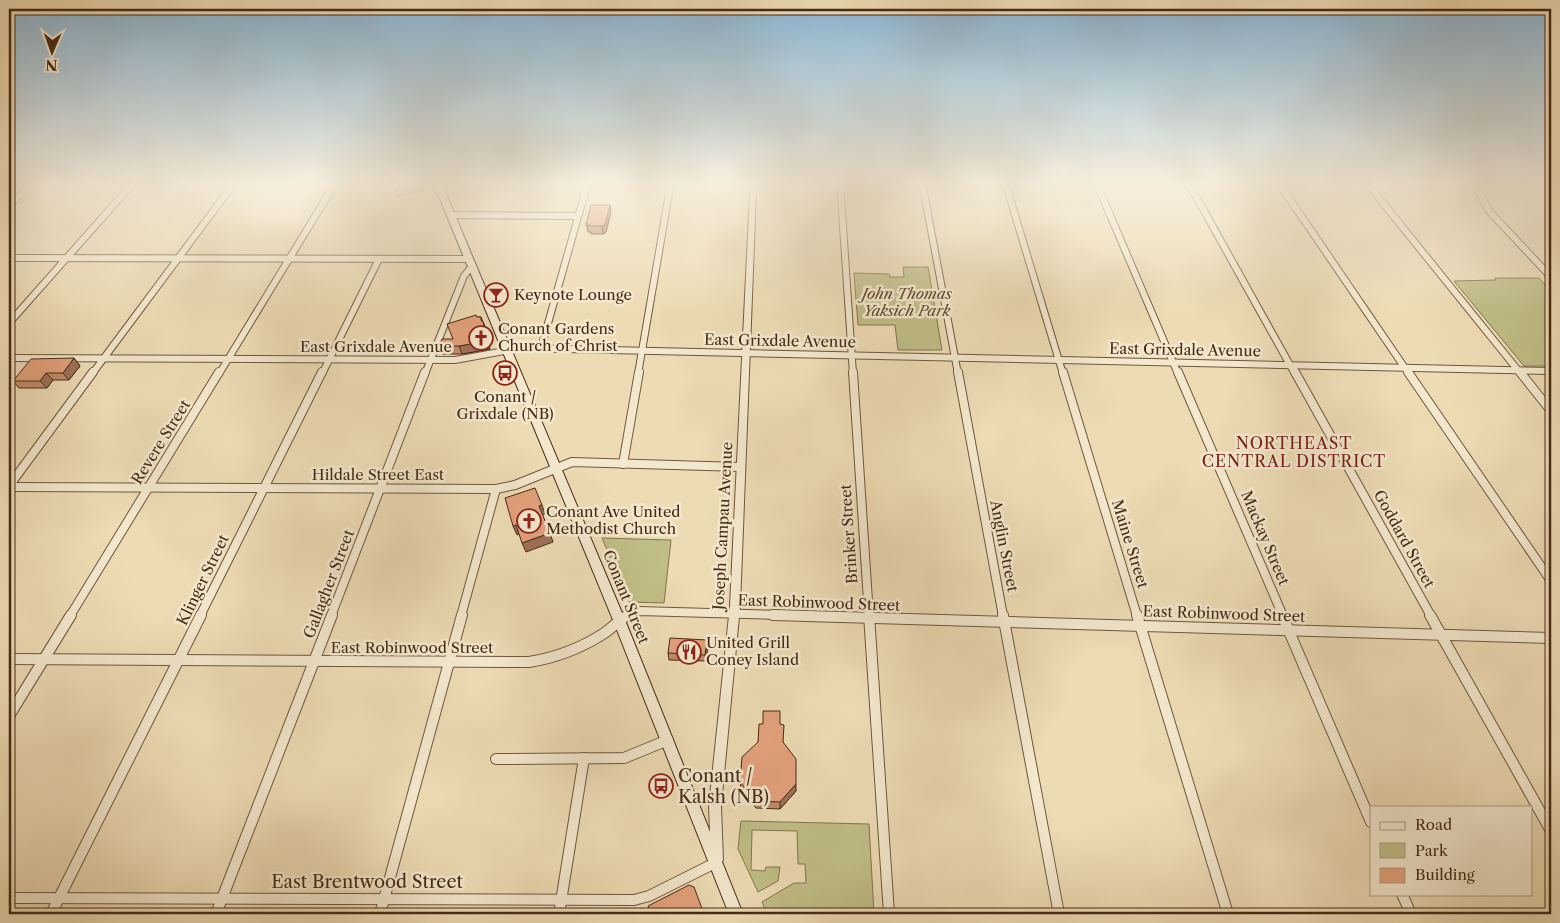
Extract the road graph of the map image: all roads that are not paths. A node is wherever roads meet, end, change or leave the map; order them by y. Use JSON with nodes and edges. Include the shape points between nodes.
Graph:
{"nodes":[{"id":1,"x":95,"y":225,"type":"edge"},
{"id":2,"x":203,"y":225,"type":"edge"},
{"id":3,"x":310,"y":225,"type":"edge"},
{"id":4,"x":455,"y":225,"type":"edge"},
{"id":5,"x":575,"y":225,"type":"edge"},
{"id":6,"x":665,"y":225,"type":"edge"},
{"id":7,"x":752,"y":225,"type":"edge"},
{"id":8,"x":843,"y":225,"type":"edge"},
{"id":9,"x":930,"y":225,"type":"edge"},
{"id":10,"x":1018,"y":225,"type":"edge"},
{"id":11,"x":1114,"y":225,"type":"edge"},
{"id":12,"x":1212,"y":225,"type":"edge"},
{"id":13,"x":1307,"y":225,"type":"edge"},
{"id":14,"x":1401,"y":225,"type":"edge"},
{"id":15,"x":1502,"y":225,"type":"edge"},
{"id":16,"x":9,"y":258,"type":"edge"},
{"id":17,"x":66,"y":258,"type":"junction"},
{"id":18,"x":379,"y":259,"type":"junction"},
{"id":19,"x":177,"y":260,"type":"junction"},
{"id":20,"x":289,"y":260,"type":"junction"},
{"id":21,"x":471,"y":262,"type":"junction"},
{"id":22,"x":1551,"y":277,"type":"edge"},
{"id":23,"x":9,"y":323,"type":"edge"},
{"id":24,"x":541,"y":348,"type":"junction"},
{"id":25,"x":507,"y":350,"type":"junction"},
{"id":26,"x":644,"y":351,"type":"junction"},
{"id":27,"x":747,"y":353,"type":"junction"},
{"id":28,"x":851,"y":355,"type":"junction"},
{"id":29,"x":9,"y":358,"type":"edge"},
{"id":30,"x":104,"y":358,"type":"junction"},
{"id":31,"x":955,"y":358,"type":"junction"},
{"id":32,"x":228,"y":359,"type":"junction"},
{"id":33,"x":329,"y":359,"type":"junction"},
{"id":34,"x":430,"y":360,"type":"junction"},
{"id":35,"x":1059,"y":360,"type":"junction"},
{"id":36,"x":1173,"y":362,"type":"junction"},
{"id":37,"x":1290,"y":365,"type":"junction"},
{"id":38,"x":1405,"y":368,"type":"junction"},
{"id":39,"x":1518,"y":370,"type":"junction"},
{"id":40,"x":1551,"y":371,"type":"edge"},
{"id":41,"x":1551,"y":411,"type":"edge"},
{"id":42,"x":624,"y":464,"type":"junction"},
{"id":43,"x":556,"y":466,"type":"junction"},
{"id":44,"x":742,"y":467,"type":"junction"},
{"id":45,"x":9,"y":486,"type":"edge"},
{"id":46,"x":149,"y":488,"type":"junction"},
{"id":47,"x":265,"y":488,"type":"junction"},
{"id":48,"x":380,"y":489,"type":"junction"},
{"id":49,"x":496,"y":489,"type":"junction"},
{"id":50,"x":1551,"y":581,"type":"edge"},
{"id":51,"x":734,"y":614,"type":"junction"},
{"id":52,"x":869,"y":618,"type":"junction"},
{"id":53,"x":620,"y":620,"type":"junction"},
{"id":54,"x":1004,"y":622,"type":"junction"},
{"id":55,"x":1140,"y":626,"type":"junction"},
{"id":56,"x":1288,"y":630,"type":"junction"},
{"id":57,"x":1441,"y":635,"type":"junction"},
{"id":58,"x":1551,"y":638,"type":"edge"},
{"id":59,"x":9,"y":659,"type":"edge"},
{"id":60,"x":43,"y":660,"type":"junction"},
{"id":61,"x":178,"y":660,"type":"junction"},
{"id":62,"x":314,"y":661,"type":"junction"},
{"id":63,"x":448,"y":662,"type":"junction"},
{"id":64,"x":9,"y":716,"type":"edge"},
{"id":65,"x":668,"y":740,"type":"junction"},
{"id":66,"x":584,"y":758,"type":"junction"},
{"id":67,"x":496,"y":759,"type":"dead end"},
{"id":68,"x":1370,"y":820,"type":"edge"},
{"id":69,"x":1551,"y":831,"type":"edge"},
{"id":70,"x":717,"y":866,"type":"junction"},
{"id":71,"x":1403,"y":896,"type":"edge"},
{"id":72,"x":9,"y":898,"type":"edge"},
{"id":73,"x":60,"y":898,"type":"junction"},
{"id":74,"x":222,"y":898,"type":"junction"},
{"id":75,"x":384,"y":900,"type":"junction"},
{"id":76,"x":561,"y":900,"type":"junction"},
{"id":77,"x":51,"y":914,"type":"edge"},
{"id":78,"x":216,"y":914,"type":"edge"},
{"id":79,"x":380,"y":914,"type":"edge"},
{"id":80,"x":559,"y":914,"type":"edge"},
{"id":81,"x":736,"y":914,"type":"edge"},
{"id":82,"x":889,"y":914,"type":"edge"},
{"id":83,"x":1059,"y":914,"type":"edge"},
{"id":84,"x":1228,"y":914,"type":"edge"},
{"id":85,"x":1411,"y":914,"type":"edge"}],
"edges":[{"from":1,"to":17,"type":"street"},
{"from":2,"to":19,"type":"street"},
{"from":3,"to":20,"type":"street","name":"Revere Street"},
{"from":4,"to":21,"type":"main road","name":"Conant Street"},
{"from":5,"to":24,"type":"street"},
{"from":6,"to":26,"type":"street"},
{"from":7,"to":27,"type":"street","name":"Joseph Campau Avenue"},
{"from":8,"to":28,"type":"street","name":"Brinker Street"},
{"from":9,"to":31,"type":"street","name":"Anglin Street"},
{"from":10,"to":35,"type":"street","name":"Maine Street"},
{"from":11,"to":36,"type":"street","name":"Mackay Street"},
{"from":12,"to":37,"type":"street","name":"Goddard Street"},
{"from":13,"to":38,"type":"street"},
{"from":14,"to":39,"type":"street"},
{"from":15,"to":22,"type":"street"},
{"from":16,"to":17,"type":"street"},
{"from":17,"to":19,"type":"street"},
{"from":17,"to":23,"type":"street"},
{"from":18,"to":20,"type":"street"},
{"from":18,"to":21,"type":"street"},
{"from":18,"to":33,"type":"street","name":"Klinger Street"},
{"from":19,"to":20,"type":"street"},
{"from":19,"to":30,"type":"street"},
{"from":20,"to":32,"type":"street","name":"Revere Street"},
{"from":21,"to":25,"type":"main road","name":"Conant Street"},
{"from":21,"to":34,"type":"street","name":"Gallagher Street"},
{"from":24,"to":25,"type":"street","name":"East Grixdale Avenue"},
{"from":24,"to":26,"type":"street","name":"East Grixdale Avenue"},
{"from":25,"to":34,"type":"street","name":"East Grixdale Avenue","via":[[471,359]]},
{"from":25,"to":43,"type":"main road","name":"Conant Street"},
{"from":26,"to":27,"type":"street","name":"East Grixdale Avenue"},
{"from":26,"to":42,"type":"street"},
{"from":27,"to":28,"type":"street","name":"East Grixdale Avenue"},
{"from":27,"to":44,"type":"street","name":"Joseph Campau Avenue"},
{"from":28,"to":31,"type":"street","name":"East Grixdale Avenue"},
{"from":28,"to":52,"type":"street","name":"Brinker Street"},
{"from":29,"to":30,"type":"street","name":"East Grixdale Avenue"},
{"from":30,"to":32,"type":"street","name":"East Grixdale Avenue"},
{"from":30,"to":45,"type":"street"},
{"from":31,"to":35,"type":"street","name":"East Grixdale Avenue"},
{"from":31,"to":54,"type":"street","name":"Anglin Street"},
{"from":32,"to":33,"type":"street","name":"East Grixdale Avenue"},
{"from":32,"to":46,"type":"street","name":"Revere Street"},
{"from":33,"to":34,"type":"street","name":"East Grixdale Avenue"},
{"from":33,"to":47,"type":"street","name":"Klinger Street"},
{"from":34,"to":48,"type":"street","name":"Gallagher Street"},
{"from":35,"to":36,"type":"street","name":"East Grixdale Avenue"},
{"from":35,"to":55,"type":"street","name":"Maine Street"},
{"from":36,"to":37,"type":"street","name":"East Grixdale Avenue"},
{"from":36,"to":56,"type":"street","name":"Mackay Street"},
{"from":37,"to":38,"type":"street","name":"East Grixdale Avenue"},
{"from":37,"to":57,"type":"street","name":"Goddard Street"},
{"from":38,"to":39,"type":"street","name":"East Grixdale Avenue"},
{"from":38,"to":50,"type":"street"},
{"from":39,"to":40,"type":"street","name":"East Grixdale Avenue"},
{"from":39,"to":41,"type":"street"},
{"from":42,"to":43,"type":"street","name":"Hildale Street East","via":[[572,462]]},
{"from":42,"to":44,"type":"street","name":"Hildale Street East"},
{"from":43,"to":49,"type":"street","name":"Hildale Street East"},
{"from":43,"to":53,"type":"main road","name":"Conant Street"},
{"from":44,"to":51,"type":"street","name":"Joseph Campau Avenue"},
{"from":45,"to":46,"type":"street","name":"Hildale Street East"},
{"from":46,"to":47,"type":"street","name":"Hildale Street East"},
{"from":46,"to":60,"type":"street","name":"Revere Street"},
{"from":47,"to":48,"type":"street","name":"Hildale Street East"},
{"from":47,"to":61,"type":"street","name":"Klinger Street"},
{"from":48,"to":49,"type":"street","name":"Hildale Street East"},
{"from":48,"to":62,"type":"street","name":"Gallagher Street"},
{"from":49,"to":63,"type":"street"},
{"from":51,"to":52,"type":"street","name":"East Robinwood Street"},
{"from":51,"to":53,"type":"street","name":"East Robinwood Street","via":[[639,611]]},
{"from":51,"to":70,"type":"street","name":"Joseph Campau Avenue","via":[[715,806]]},
{"from":52,"to":54,"type":"street","name":"East Robinwood Street"},
{"from":52,"to":82,"type":"street","name":"Brinker Street"},
{"from":53,"to":63,"type":"street","name":"East Robinwood Street","via":[[602,634],[538,661]]},
{"from":53,"to":65,"type":"main road","name":"Conant Street"},
{"from":54,"to":55,"type":"street","name":"East Robinwood Street"},
{"from":54,"to":83,"type":"street","name":"Anglin Street"},
{"from":55,"to":56,"type":"street","name":"East Robinwood Street"},
{"from":55,"to":84,"type":"street","name":"Maine Street"},
{"from":56,"to":57,"type":"street","name":"East Robinwood Street"},
{"from":56,"to":68,"type":"street","name":"Mackay Street"},
{"from":57,"to":58,"type":"street","name":"East Robinwood Street"},
{"from":57,"to":69,"type":"street","name":"Goddard Street"},
{"from":59,"to":60,"type":"street","name":"East Robinwood Street"},
{"from":60,"to":61,"type":"street","name":"East Robinwood Street"},
{"from":60,"to":64,"type":"street","name":"Revere Street"},
{"from":61,"to":62,"type":"street","name":"East Robinwood Street"},
{"from":61,"to":73,"type":"street","name":"Klinger Street"},
{"from":62,"to":63,"type":"street","name":"East Robinwood Street"},
{"from":62,"to":74,"type":"street","name":"Gallagher Street"},
{"from":63,"to":75,"type":"street"},
{"from":65,"to":66,"type":"street","via":[[624,758]]},
{"from":65,"to":70,"type":"main road","name":"Conant Street"},
{"from":66,"to":67,"type":"street"},
{"from":66,"to":76,"type":"street"},
{"from":70,"to":76,"type":"street","name":"East Brentwood Street","via":[[642,899]]},
{"from":70,"to":81,"type":"main road","name":"Conant Street"},
{"from":71,"to":85,"type":"street"},
{"from":72,"to":73,"type":"street","name":"East Brentwood Street"},
{"from":73,"to":74,"type":"street","name":"East Brentwood Street"},
{"from":73,"to":77,"type":"street","name":"Klinger Street"},
{"from":74,"to":75,"type":"street","name":"East Brentwood Street"},
{"from":74,"to":78,"type":"street","name":"Gallagher Street"},
{"from":75,"to":76,"type":"street","name":"East Brentwood Street"},
{"from":75,"to":79,"type":"street"},
{"from":76,"to":80,"type":"street"}]}
